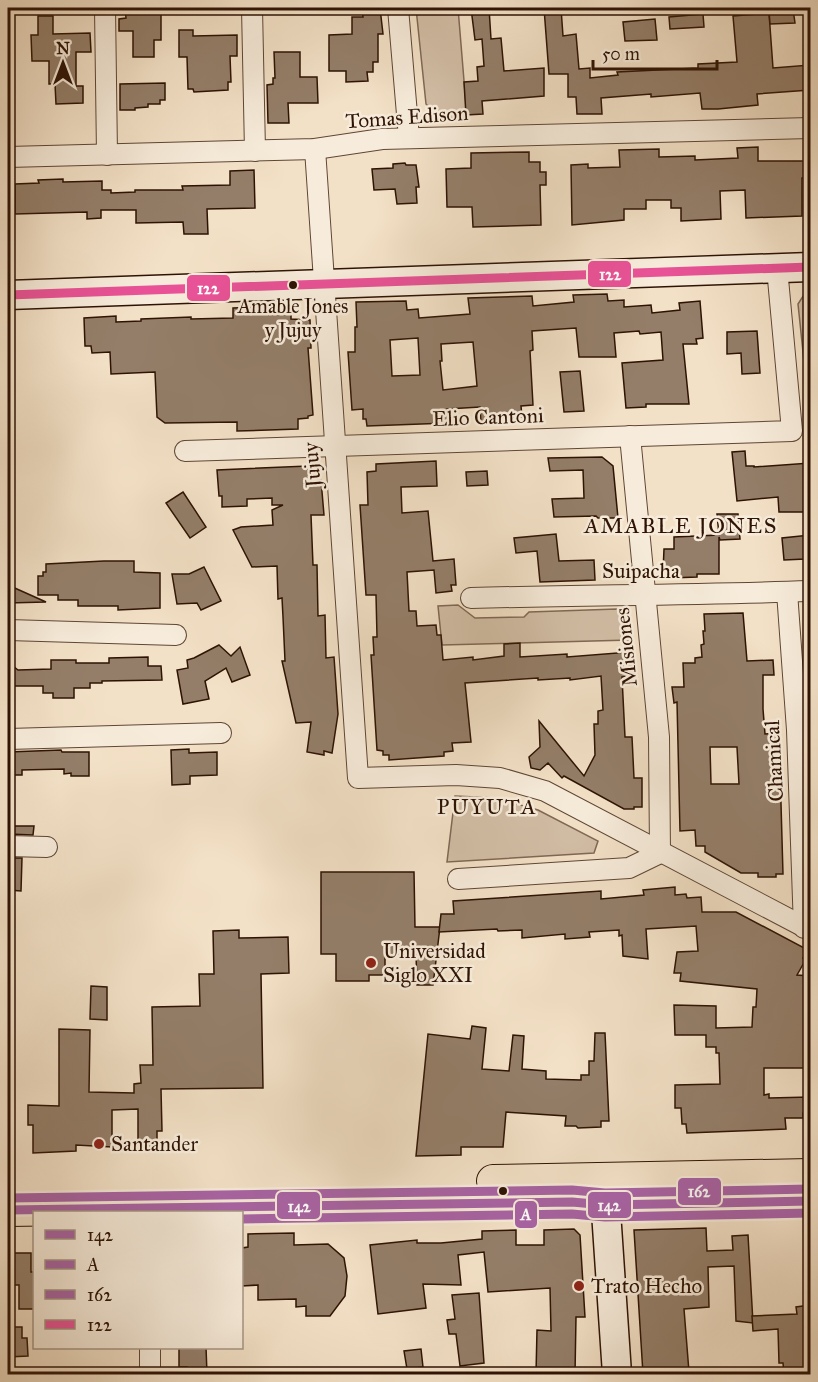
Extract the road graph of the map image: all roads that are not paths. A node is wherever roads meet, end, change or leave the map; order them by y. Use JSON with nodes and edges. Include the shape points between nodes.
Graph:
{"nodes":[{"id":1,"x":105,"y":8,"type":"edge"},
{"id":2,"x":252,"y":8,"type":"edge"},
{"id":3,"x":398,"y":8,"type":"edge"},
{"id":4,"x":810,"y":128,"type":"edge"},
{"id":5,"x":409,"y":138,"type":"junction"},
{"id":6,"x":315,"y":148,"type":"junction"},
{"id":7,"x":255,"y":151,"type":"junction"},
{"id":8,"x":107,"y":155,"type":"junction"},
{"id":9,"x":8,"y":157,"type":"edge"},
{"id":10,"x":810,"y":267,"type":"edge"},
{"id":11,"x":777,"y":268,"type":"junction"},
{"id":12,"x":325,"y":284,"type":"junction"},
{"id":13,"x":8,"y":295,"type":"edge"},
{"id":14,"x":630,"y":436,"type":"junction"},
{"id":15,"x":335,"y":446,"type":"junction"},
{"id":16,"x":186,"y":451,"type":"dead end"},
{"id":17,"x":810,"y":591,"type":"edge"},
{"id":18,"x":787,"y":592,"type":"junction"},
{"id":19,"x":644,"y":594,"type":"junction"},
{"id":20,"x":471,"y":598,"type":"dead end"},
{"id":21,"x":8,"y":630,"type":"edge"},
{"id":22,"x":176,"y":635,"type":"dead end"},
{"id":23,"x":221,"y":733,"type":"dead end"},
{"id":24,"x":8,"y":739,"type":"edge"},
{"id":25,"x":8,"y":846,"type":"edge"},
{"id":26,"x":46,"y":847,"type":"dead end"},
{"id":27,"x":660,"y":854,"type":"junction"},
{"id":28,"x":458,"y":879,"type":"dead end"},
{"id":29,"x":807,"y":929,"type":"edge"},
{"id":30,"x":810,"y":1176,"type":"edge"},
{"id":31,"x":8,"y":1191,"type":"edge"},
{"id":32,"x":605,"y":1192,"type":"junction"},
{"id":33,"x":810,"y":1201,"type":"edge"},
{"id":34,"x":151,"y":1203,"type":"edge"},
{"id":35,"x":8,"y":1210,"type":"edge"},
{"id":36,"x":150,"y":1349,"type":"edge"},
{"id":37,"x":150,"y":1374,"type":"edge"},
{"id":38,"x":617,"y":1374,"type":"edge"}],
"edges":[{"from":1,"to":8,"type":"street"},
{"from":2,"to":7,"type":"street"},
{"from":3,"to":5,"type":"street"},
{"from":4,"to":5,"type":"street","name":"Tomas Edison"},
{"from":5,"to":6,"type":"street","name":"Tomas Edison"},
{"from":6,"to":7,"type":"street","name":"Tomas Edison"},
{"from":6,"to":12,"type":"street","name":"Jujuy"},
{"from":7,"to":8,"type":"street","name":"Tomas Edison"},
{"from":8,"to":9,"type":"street","name":"Tomas Edison"},
{"from":10,"to":11,"type":"street"},
{"from":11,"to":12,"type":"street"},
{"from":11,"to":14,"type":"street","name":"Elio Cantoni","via":[[792,431]]},
{"from":12,"to":13,"type":"street"},
{"from":12,"to":15,"type":"street","name":"Jujuy"},
{"from":14,"to":15,"type":"street","name":"Elio Cantoni"},
{"from":14,"to":19,"type":"street","name":"Misiones"},
{"from":15,"to":16,"type":"street","name":"Elio Cantoni"},
{"from":15,"to":27,"type":"street","name":"Jujuy","via":[[358,778],[501,778],[545,792]]},
{"from":17,"to":18,"type":"street","name":"Suipacha"},
{"from":18,"to":19,"type":"street","name":"Suipacha"},
{"from":18,"to":29,"type":"street","name":"Chamical"},
{"from":19,"to":20,"type":"street","name":"Suipacha"},
{"from":19,"to":27,"type":"street","name":"Misiones","via":[[658,737]]},
{"from":21,"to":22,"type":"street"},
{"from":23,"to":24,"type":"street"},
{"from":25,"to":26,"type":"street"},
{"from":27,"to":28,"type":"street","via":[[629,868]]},
{"from":27,"to":29,"type":"street"},
{"from":30,"to":32,"type":"main road"},
{"from":31,"to":34,"type":"main road"},
{"from":32,"to":33,"type":"main road"},
{"from":32,"to":34,"type":"main road"},
{"from":32,"to":38,"type":"street"},
{"from":34,"to":35,"type":"main road"},
{"from":36,"to":37,"type":"street"}]}
